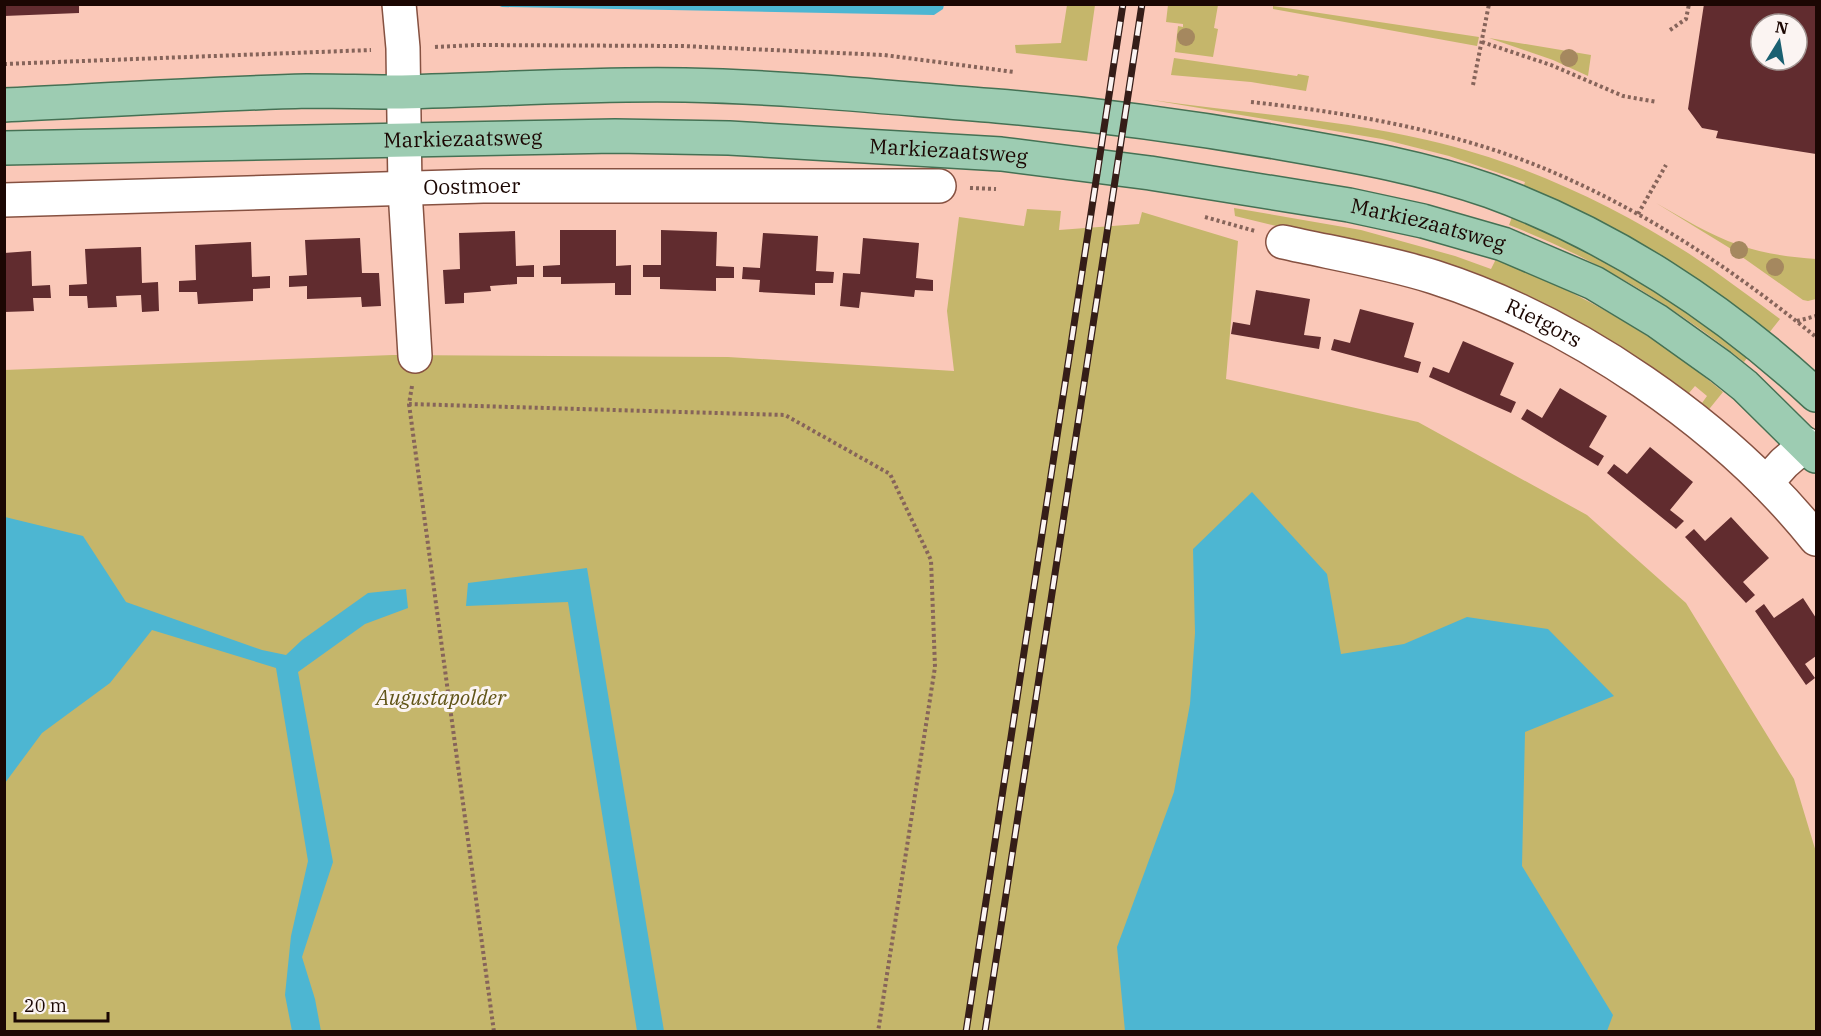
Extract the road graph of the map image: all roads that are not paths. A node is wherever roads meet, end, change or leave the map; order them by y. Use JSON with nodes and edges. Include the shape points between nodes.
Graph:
{"nodes":[{"id":1,"x":399,"y":4,"type":"edge"},
{"id":2,"x":403,"y":92,"type":"junction"},
{"id":3,"x":4,"y":105,"type":"edge"},
{"id":4,"x":404,"y":140,"type":"junction"},
{"id":5,"x":4,"y":147,"type":"edge"},
{"id":6,"x":939,"y":186,"type":"road end"},
{"id":7,"x":405,"y":190,"type":"junction"},
{"id":8,"x":4,"y":200,"type":"edge"},
{"id":9,"x":1283,"y":242,"type":"road end"},
{"id":10,"x":415,"y":356,"type":"road end"},
{"id":11,"x":1816,"y":394,"type":"edge"},
{"id":12,"x":1813,"y":446,"type":"edge"},
{"id":13,"x":1766,"y":483,"type":"junction"},
{"id":14,"x":1816,"y":538,"type":"edge"}],
"edges":[{"from":1,"to":2,"type":"street"},
{"from":2,"to":3,"type":"main road","via":[[309,91]]},
{"from":2,"to":4,"type":"street"},
{"from":2,"to":11,"type":"main road","via":[[685,85],[837,93],[1074,112],[1378,159],[1489,191],[1620,251],[1696,298],[1771,354]]},
{"from":4,"to":5,"type":"main road","name":"Markiezaatsweg"},
{"from":4,"to":7,"type":"street"},
{"from":4,"to":12,"type":"main road","name":"Markiezaatsweg","via":[[718,138],[1001,154],[1247,188],[1423,220],[1503,244],[1594,283],[1720,366]]},
{"from":6,"to":7,"type":"street","name":"Oostmoer","via":[[483,186]]},
{"from":7,"to":8,"type":"street","name":"Oostmoer"},
{"from":7,"to":10,"type":"street"},
{"from":9,"to":13,"type":"street","name":"Rietgors","via":[[1433,276],[1549,324],[1641,380],[1710,432]]},
{"from":11,"to":12,"type":"main road"},
{"from":12,"to":13,"type":"street","via":[[1784,463]]},
{"from":13,"to":14,"type":"street","name":"Rietgors"}]}
